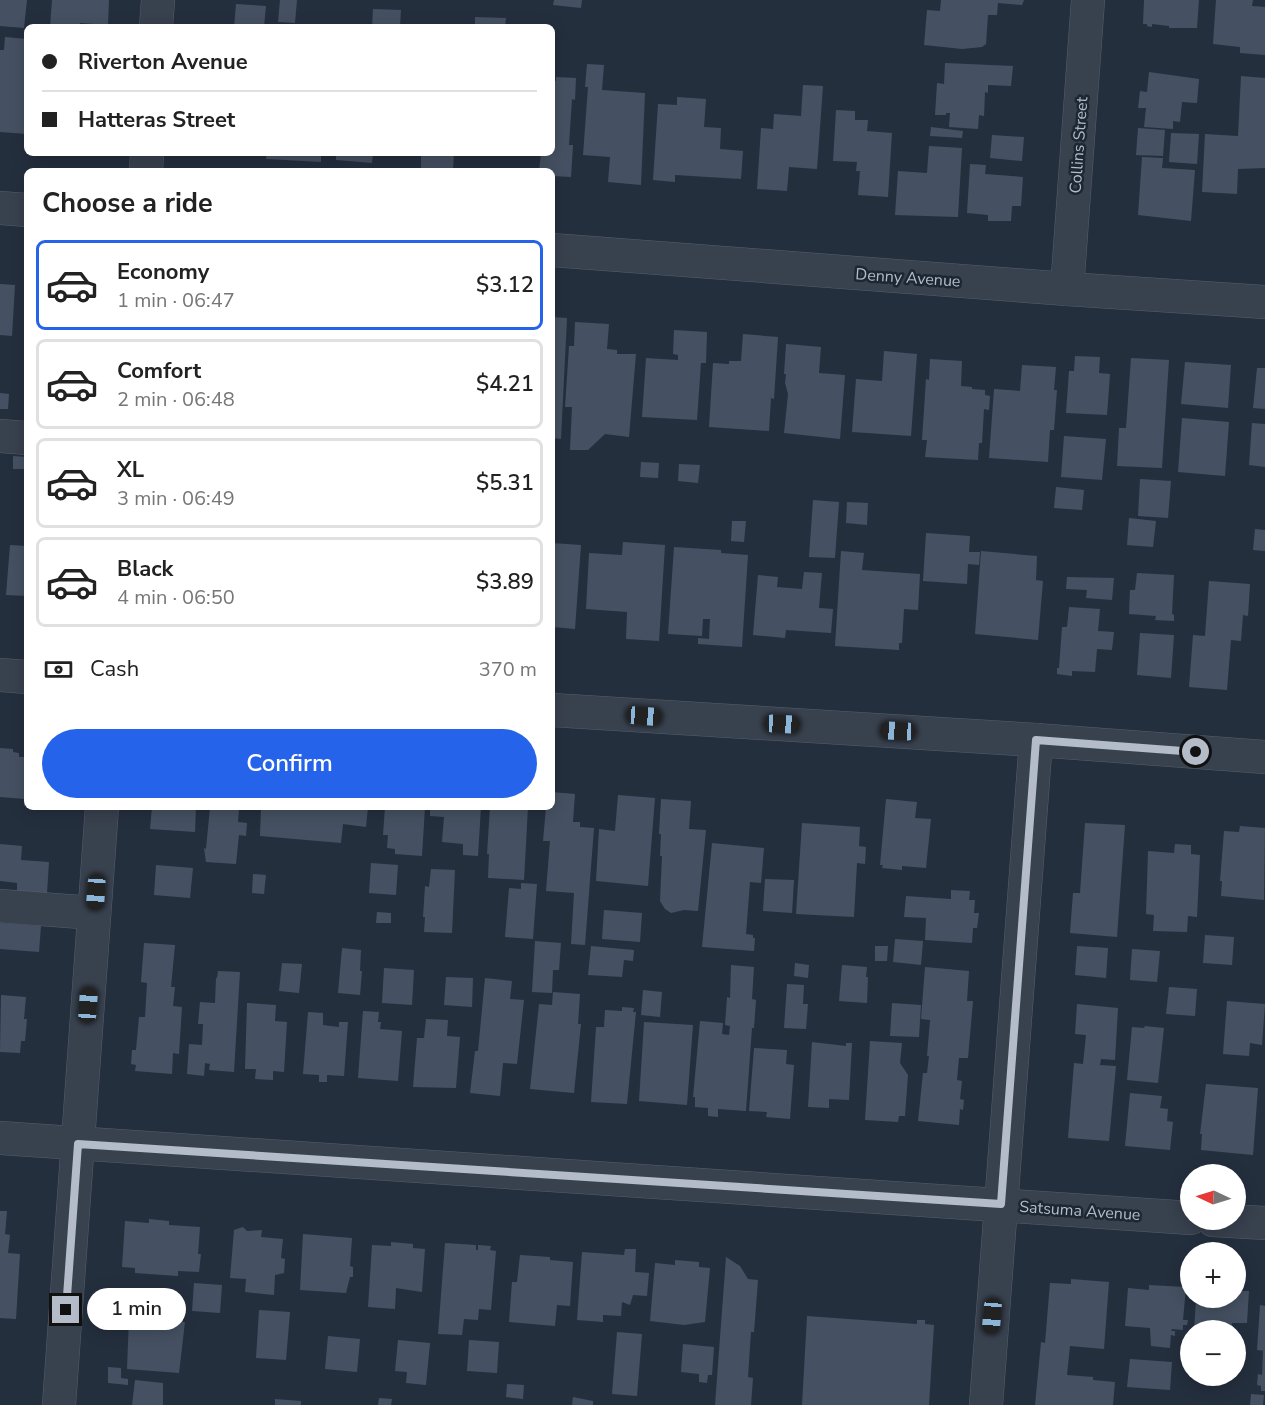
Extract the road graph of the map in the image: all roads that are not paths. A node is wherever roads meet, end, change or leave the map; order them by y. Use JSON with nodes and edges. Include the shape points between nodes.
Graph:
{"nodes":[{"id":1,"x":158,"y":0,"type":"edge"},
{"id":2,"x":1088,"y":0,"type":"edge"},
{"id":3,"x":156,"y":24,"type":"edge"},
{"id":4,"x":0,"y":208,"type":"edge"},
{"id":5,"x":24,"y":210,"type":"edge"},
{"id":6,"x":555,"y":250,"type":"edge"},
{"id":7,"x":1067,"y":289,"type":"junction"},
{"id":8,"x":1265,"y":302,"type":"edge"},
{"id":9,"x":0,"y":436,"type":"edge"},
{"id":10,"x":24,"y":438,"type":"edge"},
{"id":11,"x":0,"y":675,"type":"edge"},
{"id":12,"x":24,"y":677,"type":"edge"},
{"id":13,"x":555,"y":710,"type":"edge"},
{"id":14,"x":1036,"y":740,"type":"junction"},
{"id":15,"x":1265,"y":757,"type":"edge"},
{"id":16,"x":102,"y":810,"type":"edge"},
{"id":17,"x":0,"y":906,"type":"edge"},
{"id":18,"x":94,"y":913,"type":"junction"},
{"id":19,"x":0,"y":1138,"type":"edge"},
{"id":20,"x":78,"y":1144,"type":"junction"},
{"id":21,"x":1001,"y":1204,"type":"junction"},
{"id":22,"x":1180,"y":1217,"type":"edge"},
{"id":23,"x":1246,"y":1222,"type":"edge"},
{"id":24,"x":1265,"y":1223,"type":"edge"},
{"id":25,"x":59,"y":1405,"type":"edge"},
{"id":26,"x":986,"y":1405,"type":"edge"}],
"edges":[{"from":1,"to":3,"type":"street"},
{"from":2,"to":7,"type":"street","name":"Collins Street"},
{"from":4,"to":5,"type":"street"},
{"from":6,"to":7,"type":"street","name":"Denny Avenue"},
{"from":7,"to":8,"type":"street","name":"Denny Avenue"},
{"from":9,"to":10,"type":"street"},
{"from":11,"to":12,"type":"street"},
{"from":13,"to":14,"type":"street"},
{"from":14,"to":15,"type":"street"},
{"from":14,"to":21,"type":"street"},
{"from":16,"to":18,"type":"street"},
{"from":17,"to":18,"type":"street"},
{"from":18,"to":20,"type":"street"},
{"from":19,"to":20,"type":"street","name":"Satsuma Avenue"},
{"from":20,"to":21,"type":"street","name":"Satsuma Avenue"},
{"from":20,"to":25,"type":"street"},
{"from":21,"to":22,"type":"street","name":"Satsuma Avenue"},
{"from":21,"to":26,"type":"street"},
{"from":23,"to":24,"type":"street"}]}
